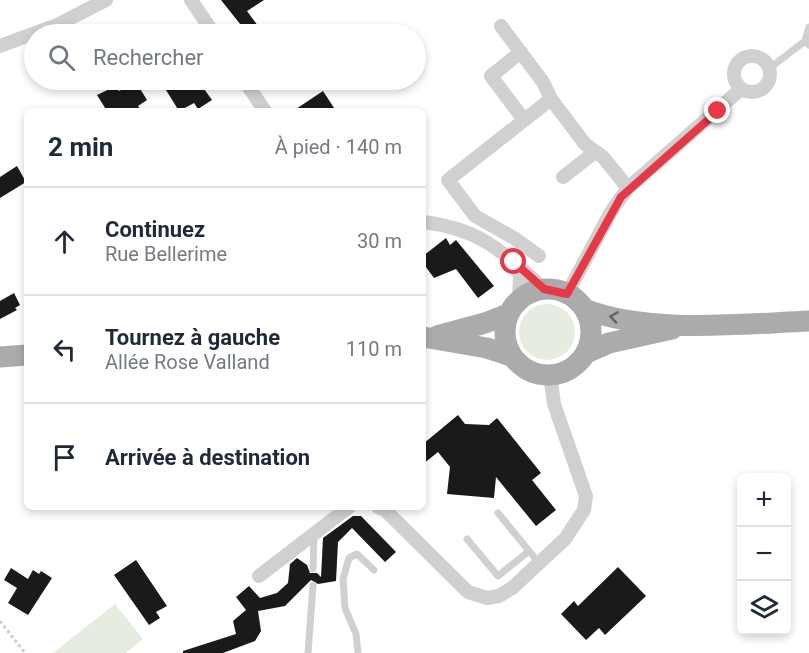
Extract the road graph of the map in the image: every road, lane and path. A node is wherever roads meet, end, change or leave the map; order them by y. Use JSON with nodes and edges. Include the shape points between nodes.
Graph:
{"nodes":[{"id":1,"x":106,"y":0,"type":"edge"},
{"id":2,"x":191,"y":0,"type":"edge"},
{"id":3,"x":59,"y":24,"type":"edge"},
{"id":4,"x":207,"y":24,"type":"edge"},
{"id":5,"x":501,"y":26,"type":"dead end"},
{"id":6,"x":809,"y":27,"type":"edge"},
{"id":7,"x":24,"y":37,"type":"edge"},
{"id":8,"x":807,"y":43,"type":"edge"},
{"id":9,"x":0,"y":46,"type":"edge"},
{"id":10,"x":521,"y":52,"type":"junction"},
{"id":11,"x":770,"y":68,"type":"junction"},
{"id":12,"x":741,"y":89,"type":"junction"},
{"id":13,"x":251,"y":90,"type":"edge"},
{"id":14,"x":551,"y":99,"type":"junction"},
{"id":15,"x":263,"y":108,"type":"edge"},
{"id":16,"x":524,"y":120,"type":"junction"},
{"id":17,"x":595,"y":152,"type":"junction"},
{"id":18,"x":563,"y":177,"type":"dead end"},
{"id":19,"x":628,"y":188,"type":"junction"},
{"id":20,"x":426,"y":222,"type":"edge"},
{"id":21,"x":539,"y":256,"type":"dead end"},
{"id":22,"x":514,"y":262,"type":"junction"},
{"id":23,"x":544,"y":289,"type":"junction"},
{"id":24,"x":567,"y":294,"type":"junction"},
{"id":25,"x":514,"y":307,"type":"junction"},
{"id":26,"x":584,"y":309,"type":"junction"},
{"id":27,"x":809,"y":321,"type":"edge"},
{"id":28,"x":687,"y":326,"type":"junction"},
{"id":29,"x":428,"y":337,"type":"edge"},
{"id":30,"x":586,"y":353,"type":"junction"},
{"id":31,"x":24,"y":355,"type":"edge"},
{"id":32,"x":511,"y":356,"type":"junction"},
{"id":33,"x":0,"y":357,"type":"edge"},
{"id":34,"x":550,"y":375,"type":"junction"},
{"id":35,"x":345,"y":510,"type":"edge"},
{"id":36,"x":385,"y":510,"type":"edge"},
{"id":37,"x":498,"y":513,"type":"dead end"},
{"id":38,"x":314,"y":531,"type":"junction"},
{"id":39,"x":467,"y":539,"type":"dead end"},
{"id":40,"x":529,"y":551,"type":"junction"},
{"id":41,"x":539,"y":563,"type":"junction"},
{"id":42,"x":313,"y":568,"type":"dead end"},
{"id":43,"x":374,"y":570,"type":"dead end"},
{"id":44,"x":259,"y":576,"type":"dead end"},
{"id":45,"x":313,"y":585,"type":"dead end"},
{"id":46,"x":0,"y":621,"type":"edge"},
{"id":47,"x":25,"y":653,"type":"edge"},
{"id":48,"x":308,"y":653,"type":"edge"},
{"id":49,"x":358,"y":653,"type":"edge"}],
"edges":[{"from":1,"to":3,"type":"street"},
{"from":2,"to":4,"type":"street"},
{"from":5,"to":10,"type":"street"},
{"from":6,"to":8,"type":"lane"},
{"from":7,"to":9,"type":"street"},
{"from":8,"to":11,"type":"lane"},
{"from":10,"to":14,"type":"street"},
{"from":10,"to":16,"type":"street","via":[[491,76]]},
{"from":11,"to":12,"type":"street","via":[[770,80],[763,89],[752,93]]},
{"from":11,"to":12,"type":"street","via":[[756,56],[739,61],[734,79]]},
{"from":12,"to":19,"type":"street"},
{"from":13,"to":15,"type":"street"},
{"from":14,"to":16,"type":"street"},
{"from":14,"to":17,"type":"street"},
{"from":16,"to":21,"type":"street","via":[[448,180],[475,216]]},
{"from":17,"to":18,"type":"street"},
{"from":17,"to":19,"type":"street"},
{"from":19,"to":24,"type":"street"},
{"from":20,"to":22,"type":"street","via":[[472,233]]},
{"from":22,"to":23,"type":"street"},
{"from":22,"to":25,"type":"street","via":[[520,276]]},
{"from":23,"to":24,"type":"main road"},
{"from":23,"to":25,"type":"main road","via":[[531,292]]},
{"from":24,"to":26,"type":"main road"},
{"from":25,"to":29,"type":"main road","via":[[485,323]]},
{"from":25,"to":32,"type":"main road","via":[[504,335]]},
{"from":28,"to":26,"type":"main road","one_way":true},
{"from":26,"to":30,"type":"main road","via":[[591,330]]},
{"from":27,"to":28,"type":"main road"},
{"from":28,"to":30,"type":"main road","via":[[609,343]]},
{"from":29,"to":32,"type":"main road"},
{"from":30,"to":34,"type":"main road","via":[[571,369]]},
{"from":31,"to":33,"type":"main road"},
{"from":32,"to":34,"type":"main road","via":[[528,371]]},
{"from":34,"to":41,"type":"street","via":[[554,404],[586,496],[578,522]]},
{"from":35,"to":38,"type":"street"},
{"from":36,"to":41,"type":"street","via":[[468,592],[477,596],[499,596]]},
{"from":37,"to":40,"type":"lane"},
{"from":38,"to":42,"type":"lane"},
{"from":38,"to":44,"type":"street"},
{"from":39,"to":40,"type":"lane","via":[[498,576]]},
{"from":40,"to":41,"type":"lane"},
{"from":43,"to":49,"type":"lane","via":[[357,554],[349,558],[343,579],[345,608],[356,634]]},
{"from":45,"to":48,"type":"lane"},
{"from":46,"to":47,"type":"path"}]}
